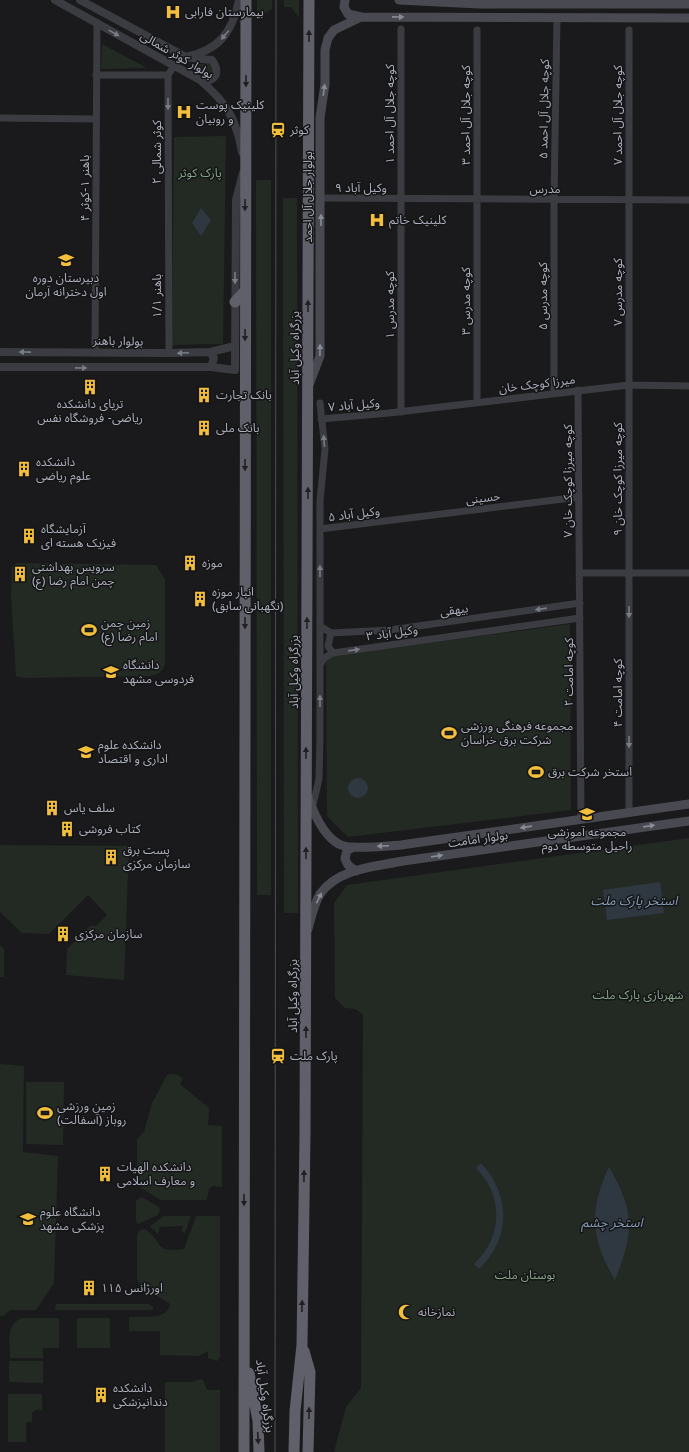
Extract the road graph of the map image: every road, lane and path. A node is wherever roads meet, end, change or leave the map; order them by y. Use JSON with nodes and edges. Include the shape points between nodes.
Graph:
{"nodes":[{"id":1,"x":55,"y":0,"type":"edge"},
{"id":2,"x":80,"y":0,"type":"edge"},
{"id":3,"x":239,"y":0,"type":"edge"},
{"id":4,"x":246,"y":0,"type":"edge"},
{"id":5,"x":309,"y":0,"type":"edge"},
{"id":6,"x":345,"y":0,"type":"edge"},
{"id":7,"x":399,"y":0,"type":"edge"},
{"id":8,"x":557,"y":2,"type":"edge"},
{"id":9,"x":667,"y":4,"type":"junction"},
{"id":10,"x":689,"y":4,"type":"edge"},
{"id":11,"x":361,"y":17,"type":"junction"},
{"id":12,"x":557,"y":18,"type":"junction"},
{"id":13,"x":667,"y":18,"type":"junction"},
{"id":14,"x":689,"y":18,"type":"edge"},
{"id":15,"x":97,"y":23,"type":"junction"},
{"id":16,"x":401,"y":29,"type":"dead end"},
{"id":17,"x":477,"y":30,"type":"dead end"},
{"id":18,"x":629,"y":30,"type":"dead end"},
{"id":19,"x":186,"y":57,"type":"junction"},
{"id":20,"x":174,"y":66,"type":"junction"},
{"id":21,"x":96,"y":75,"type":"junction"},
{"id":22,"x":168,"y":75,"type":"junction"},
{"id":23,"x":200,"y":80,"type":"junction"},
{"id":24,"x":0,"y":118,"type":"edge"},
{"id":25,"x":96,"y":119,"type":"junction"},
{"id":26,"x":245,"y":166,"type":"junction"},
{"id":27,"x":321,"y":198,"type":"junction"},
{"id":28,"x":402,"y":199,"type":"junction"},
{"id":29,"x":476,"y":199,"type":"junction"},
{"id":30,"x":554,"y":200,"type":"junction"},
{"id":31,"x":629,"y":200,"type":"junction"},
{"id":32,"x":689,"y":200,"type":"edge"},
{"id":33,"x":168,"y":239,"type":"joint"},
{"id":34,"x":245,"y":291,"type":"junction"},
{"id":35,"x":235,"y":302,"type":"junction"},
{"id":36,"x":235,"y":346,"type":"junction"},
{"id":37,"x":0,"y":352,"type":"edge"},
{"id":38,"x":51,"y":352,"type":"junction"},
{"id":39,"x":210,"y":352,"type":"junction"},
{"id":40,"x":95,"y":353,"type":"junction"},
{"id":41,"x":169,"y":354,"type":"junction"},
{"id":42,"x":0,"y":367,"type":"edge"},
{"id":43,"x":211,"y":367,"type":"junction"},
{"id":44,"x":51,"y":368,"type":"junction"},
{"id":45,"x":629,"y":385,"type":"junction"},
{"id":46,"x":308,"y":386,"type":"junction"},
{"id":47,"x":689,"y":386,"type":"edge"},
{"id":48,"x":578,"y":390,"type":"junction"},
{"id":49,"x":554,"y":393,"type":"junction"},
{"id":50,"x":477,"y":402,"type":"junction"},
{"id":51,"x":320,"y":403,"type":"dead end"},
{"id":52,"x":401,"y":412,"type":"junction"},
{"id":53,"x":389,"y":413,"type":"joint"},
{"id":54,"x":321,"y":418,"type":"junction"},
{"id":55,"x":579,"y":497,"type":"junction"},
{"id":56,"x":390,"y":520,"type":"joint"},
{"id":57,"x":320,"y":529,"type":"junction"},
{"id":58,"x":580,"y":573,"type":"junction"},
{"id":59,"x":629,"y":573,"type":"junction"},
{"id":60,"x":689,"y":573,"type":"edge"},
{"id":61,"x":580,"y":603,"type":"junction"},
{"id":62,"x":471,"y":618,"type":"junction"},
{"id":63,"x":580,"y":618,"type":"junction"},
{"id":64,"x":320,"y":626,"type":"junction"},
{"id":65,"x":332,"y":633,"type":"junction"},
{"id":66,"x":472,"y":633,"type":"junction"},
{"id":67,"x":333,"y":653,"type":"junction"},
{"id":68,"x":320,"y":665,"type":"junction"},
{"id":69,"x":306,"y":792,"type":"junction"},
{"id":70,"x":689,"y":804,"type":"edge"},
{"id":71,"x":312,"y":809,"type":"junction"},
{"id":72,"x":629,"y":812,"type":"junction"},
{"id":73,"x":581,"y":819,"type":"junction"},
{"id":74,"x":689,"y":821,"type":"edge"},
{"id":75,"x":354,"y":847,"type":"junction"},
{"id":76,"x":356,"y":871,"type":"junction"},
{"id":77,"x":306,"y":934,"type":"junction"},
{"id":78,"x":244,"y":1344,"type":"junction"},
{"id":79,"x":302,"y":1344,"type":"junction"},
{"id":80,"x":236,"y":1452,"type":"edge"},
{"id":81,"x":244,"y":1452,"type":"edge"},
{"id":82,"x":259,"y":1452,"type":"edge"},
{"id":83,"x":294,"y":1452,"type":"edge"},
{"id":84,"x":308,"y":1452,"type":"edge"}],
"edges":[{"from":1,"to":15,"type":"street","name":"بولوار کوثر شمالی"},
{"from":2,"to":19,"type":"street","name":"بولوار کوثر شمالی"},
{"from":3,"to":19,"type":"street","name":"بولوار کوثر شمالی","one_way":true,"via":[[236,17],[220,41],[201,54]]},
{"from":4,"to":26,"type":"highway","name":"بزرگراه وکیل آباد","one_way":true},
{"from":46,"to":5,"type":"highway","name":"بزرگراه وکیل آباد","one_way":true},
{"from":6,"to":11,"type":"main road","via":[[344,7],[348,14]]},
{"from":7,"to":8,"type":"main road","via":[[479,4]]},
{"from":8,"to":9,"type":"main road"},
{"from":9,"to":10,"type":"main road"},
{"from":9,"to":13,"type":"main road"},
{"from":11,"to":12,"type":"main road","name":"بولوار جلال آل احمد","one_way":true},
{"from":27,"to":11,"type":"main road","name":"بولوار جلال آل احمد","one_way":true,"via":[[320,118],[325,84],[325,50],[328,38],[334,30]]},
{"from":12,"to":13,"type":"main road","name":"بولوار جلال آل احمد"},
{"from":12,"to":30,"type":"street","name":"کوچه جلال آل احمد ۵"},
{"from":13,"to":14,"type":"main road","name":"بولوار جلال آل احمد"},
{"from":15,"to":20,"type":"street","name":"بولوار کوثر شمالی","one_way":true},
{"from":15,"to":21,"type":"street","name":"باهنر ۱-کوثر ۴"},
{"from":16,"to":28,"type":"street","name":"کوچه جلال آل احمد ۱"},
{"from":17,"to":29,"type":"street","name":"کوچه جلال آل احمد ۳"},
{"from":18,"to":31,"type":"street","name":"کوچه جلال آل احمد ۷"},
{"from":19,"to":23,"type":"street","via":[[212,60],[216,66],[213,79],[208,82]]},
{"from":20,"to":22,"type":"street"},
{"from":20,"to":23,"type":"street","name":"بولوار کوثر شمالی"},
{"from":21,"to":22,"type":"street"},
{"from":21,"to":25,"type":"street","name":"باهنر ۱-کوثر ۴"},
{"from":22,"to":33,"type":"street","name":"کوثر شمالی ۲","one_way":true},
{"from":23,"to":26,"type":"street","name":"بولوار کوثر شمالی","via":[[219,97],[232,116],[239,134]]},
{"from":24,"to":25,"type":"street"},
{"from":25,"to":40,"type":"street","name":"باهنر ۱-کوثر ۴"},
{"from":26,"to":34,"type":"highway","name":"بزرگراه وکیل آباد","one_way":true},
{"from":26,"to":35,"type":"street","one_way":true,"via":[[236,200]]},
{"from":27,"to":28,"type":"street","name":"۹ وکیل آباد"},
{"from":46,"to":27,"type":"main road","name":"بولوار جلال آل احمد","one_way":true,"via":[[320,356]]},
{"from":28,"to":29,"type":"street","name":"مدرس"},
{"from":28,"to":52,"type":"street","name":"کوچه مدرس ۱"},
{"from":29,"to":30,"type":"street","name":"مدرس"},
{"from":29,"to":50,"type":"street","name":"کوچه مدرس ۳"},
{"from":30,"to":31,"type":"street","name":"مدرس"},
{"from":30,"to":49,"type":"street","name":"کوچه مدرس ۵"},
{"from":31,"to":32,"type":"street","name":"مدرس"},
{"from":31,"to":45,"type":"street","name":"کوچه مدرس ۷"},
{"from":33,"to":41,"type":"street","name":"باهنر ۱/۱"},
{"from":34,"to":35,"type":"highway"},
{"from":34,"to":78,"type":"highway","name":"بزرگراه وکیل آباد","one_way":true},
{"from":35,"to":36,"type":"street"},
{"from":36,"to":39,"type":"street","name":"بولوار باهنر"},
{"from":36,"to":43,"type":"street","via":[[235,370]]},
{"from":38,"to":37,"type":"street","name":"بولوار باهنر","one_way":true},
{"from":38,"to":40,"type":"street","name":"بولوار باهنر"},
{"from":38,"to":44,"type":"street"},
{"from":39,"to":41,"type":"street","name":"بولوار باهنر","one_way":true},
{"from":39,"to":43,"type":"street","via":[[214,358]]},
{"from":40,"to":41,"type":"street","name":"بولوار باهنر"},
{"from":42,"to":44,"type":"street"},
{"from":44,"to":43,"type":"street","one_way":true},
{"from":45,"to":47,"type":"street","name":"میرزا کوچک خان"},
{"from":45,"to":48,"type":"street","name":"میرزا کوچک خان"},
{"from":45,"to":59,"type":"street","name":"کوچه میرزا کوچک خان ۹"},
{"from":69,"to":46,"type":"highway","name":"بزرگراه وکیل آباد","one_way":true},
{"from":48,"to":49,"type":"street","name":"میرزا کوچک خان"},
{"from":48,"to":55,"type":"street","name":"کوچه میرزا کوچک خان ۷"},
{"from":49,"to":50,"type":"street","name":"میرزا کوچک خان"},
{"from":50,"to":52,"type":"street","name":"میرزا کوچک خان"},
{"from":51,"to":54,"type":"street"},
{"from":52,"to":53,"type":"street","name":"میرزا کوچک خان"},
{"from":53,"to":54,"type":"street","name":"۷ وکیل آباد"},
{"from":57,"to":54,"type":"street","one_way":true,"via":[[324,449]]},
{"from":55,"to":56,"type":"street","name":"حسینی"},
{"from":55,"to":58,"type":"street","name":"کوچه میرزا کوچک خان ۷"},
{"from":56,"to":57,"type":"street","name":"وکیل آباد ۵"},
{"from":64,"to":57,"type":"street","one_way":true},
{"from":58,"to":59,"type":"street"},
{"from":58,"to":61,"type":"street","name":"کوچه امامت ۲"},
{"from":59,"to":60,"type":"street"},
{"from":59,"to":72,"type":"street","name":"کوچه امامت ۴","one_way":true},
{"from":61,"to":62,"type":"street","name":"بیهقی","one_way":true},
{"from":61,"to":63,"type":"street","name":"کوچه امامت ۲"},
{"from":62,"to":65,"type":"street","name":"بیهقی","via":[[390,630]]},
{"from":62,"to":66,"type":"street"},
{"from":63,"to":66,"type":"street"},
{"from":63,"to":73,"type":"street","name":"کوچه امامت ۲"},
{"from":64,"to":65,"type":"street"},
{"from":64,"to":68,"type":"street"},
{"from":65,"to":67,"type":"street","via":[[328,646]]},
{"from":67,"to":66,"type":"street","name":"۳ وکیل آباد","one_way":true},
{"from":67,"to":68,"type":"street","via":[[324,658]]},
{"from":71,"to":68,"type":"street","one_way":true,"via":[[319,779]]},
{"from":69,"to":71,"type":"main road","name":"بولوار امامت"},
{"from":77,"to":69,"type":"highway","name":"بزرگراه وکیل آباد","one_way":true},
{"from":70,"to":72,"type":"main road","name":"بولوار امامت"},
{"from":71,"to":75,"type":"main road","name":"بولوار امامت","via":[[332,838],[342,846]]},
{"from":72,"to":73,"type":"main road","name":"بولوار امامت"},
{"from":73,"to":75,"type":"main road","name":"بولوار امامت","one_way":true,"via":[[401,846]]},
{"from":76,"to":74,"type":"main road","name":"بولوار امامت","one_way":true,"via":[[403,861]]},
{"from":75,"to":76,"type":"main road","via":[[347,850],[345,859]]},
{"from":77,"to":76,"type":"main road","name":"بولوار امامت","one_way":true,"via":[[319,896],[338,876]]},
{"from":79,"to":77,"type":"highway","name":"بزرگراه وکیل آباد","one_way":true},
{"from":78,"to":80,"type":"highway"},
{"from":78,"to":81,"type":"highway","name":"بزرگراه وکیل آباد"},
{"from":78,"to":82,"type":"highway","name":"بزرگراه وکیل آباد","one_way":true,"via":[[258,1421]]},
{"from":79,"to":83,"type":"highway","name":"بزرگراه وکیل آباد","via":[[295,1411]]},
{"from":84,"to":79,"type":"highway","name":"بزرگراه وکیل آباد","one_way":true,"via":[[310,1372]]}]}
